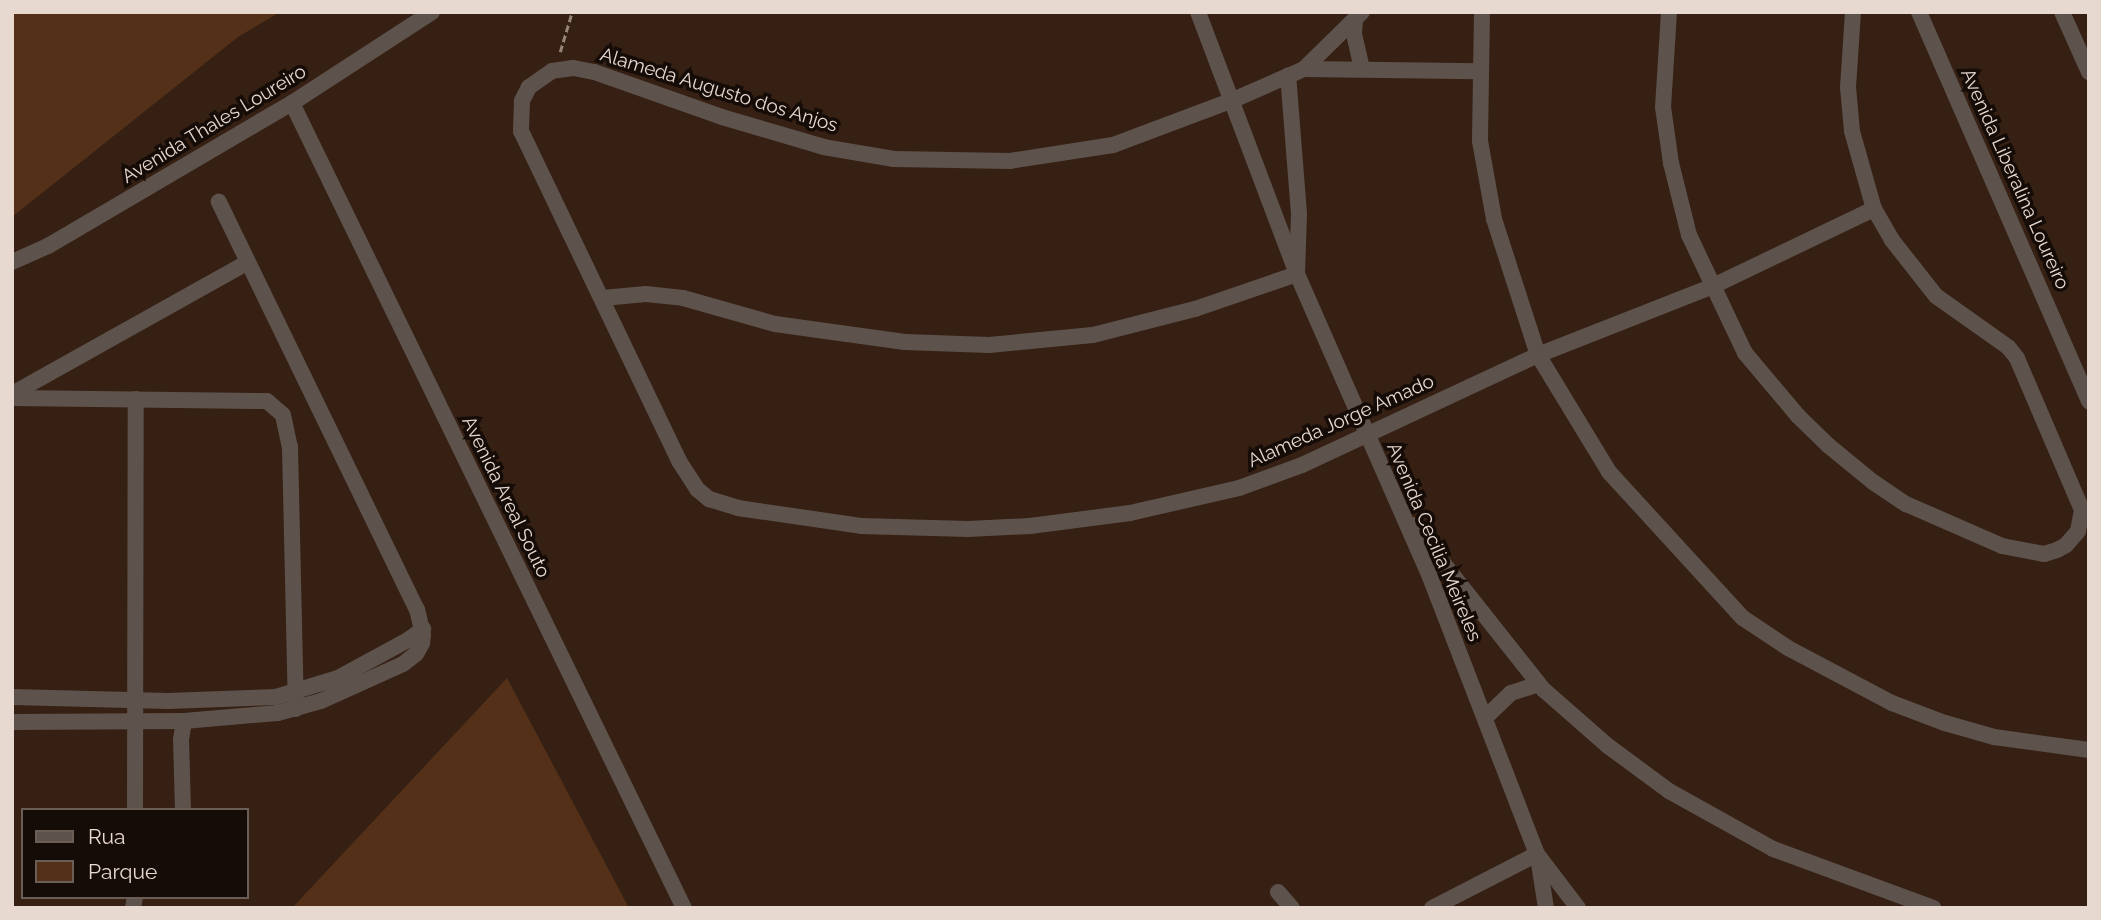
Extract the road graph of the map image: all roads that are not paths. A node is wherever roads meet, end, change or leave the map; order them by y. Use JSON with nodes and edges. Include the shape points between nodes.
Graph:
{"nodes":[{"id":1,"x":432,"y":12,"type":"edge"},
{"id":2,"x":1198,"y":12,"type":"edge"},
{"id":3,"x":1482,"y":12,"type":"edge"},
{"id":4,"x":1669,"y":12,"type":"edge"},
{"id":5,"x":1853,"y":12,"type":"edge"},
{"id":6,"x":1919,"y":12,"type":"edge"},
{"id":7,"x":2062,"y":12,"type":"edge"},
{"id":8,"x":1359,"y":16,"type":"edge"},
{"id":9,"x":1362,"y":68,"type":"junction"},
{"id":10,"x":1479,"y":71,"type":"junction"},
{"id":11,"x":1296,"y":72,"type":"junction"},
{"id":12,"x":2089,"y":72,"type":"edge"},
{"id":13,"x":1233,"y":100,"type":"junction"},
{"id":14,"x":292,"y":103,"type":"junction"},
{"id":15,"x":219,"y":202,"type":"dead end"},
{"id":16,"x":1874,"y":209,"type":"junction"},
{"id":17,"x":12,"y":262,"type":"edge"},
{"id":18,"x":246,"y":263,"type":"junction"},
{"id":19,"x":1297,"y":274,"type":"junction"},
{"id":20,"x":1711,"y":287,"type":"junction"},
{"id":21,"x":603,"y":298,"type":"junction"},
{"id":22,"x":1538,"y":355,"type":"junction"},
{"id":23,"x":12,"y":396,"type":"edge"},
{"id":24,"x":136,"y":399,"type":"junction"},
{"id":25,"x":2089,"y":401,"type":"edge"},
{"id":26,"x":1366,"y":435,"type":"junction"},
{"id":27,"x":1397,"y":504,"type":"junction"},
{"id":28,"x":422,"y":629,"type":"junction"},
{"id":29,"x":1539,"y":684,"type":"junction"},
{"id":30,"x":296,"y":692,"type":"junction"},
{"id":31,"x":12,"y":697,"type":"edge"},
{"id":32,"x":135,"y":699,"type":"junction"},
{"id":33,"x":296,"y":709,"type":"junction"},
{"id":34,"x":1485,"y":718,"type":"junction"},
{"id":35,"x":135,"y":721,"type":"junction"},
{"id":36,"x":184,"y":721,"type":"junction"},
{"id":37,"x":12,"y":722,"type":"edge"},
{"id":38,"x":2089,"y":750,"type":"edge"},
{"id":39,"x":135,"y":808,"type":"edge"},
{"id":40,"x":183,"y":808,"type":"edge"},
{"id":41,"x":1538,"y":854,"type":"junction"},
{"id":42,"x":1278,"y":891,"type":"dead end"},
{"id":43,"x":1572,"y":904,"type":"edge"},
{"id":44,"x":684,"y":908,"type":"edge"},
{"id":45,"x":1292,"y":908,"type":"edge"},
{"id":46,"x":1432,"y":908,"type":"edge"},
{"id":47,"x":1546,"y":908,"type":"edge"},
{"id":48,"x":1587,"y":908,"type":"edge"},
{"id":49,"x":1933,"y":908,"type":"edge"}],
"edges":[{"from":1,"to":14,"type":"street","name":"Avenida Thales Loureiro"},
{"from":2,"to":13,"type":"street","name":"Avenida Cecilia Meireles"},
{"from":3,"to":10,"type":"street"},
{"from":4,"to":20,"type":"street","via":[[1663,107],[1671,163],[1689,235]]},
{"from":5,"to":16,"type":"street","via":[[1848,65],[1852,131]]},
{"from":6,"to":25,"type":"street","name":"Avenida Liberalina Loureiro"},
{"from":7,"to":12,"type":"street"},
{"from":8,"to":9,"type":"street","via":[[1354,34]]},
{"from":8,"to":11,"type":"street","name":"Alameda Augusto dos Anjos"},
{"from":9,"to":10,"type":"street","name":"Alameda Augusto dos Anjos"},
{"from":9,"to":11,"type":"street","name":"Alameda Augusto dos Anjos"},
{"from":10,"to":22,"type":"street","via":[[1480,141],[1494,219]]},
{"from":11,"to":13,"type":"street","name":"Alameda Augusto dos Anjos"},
{"from":11,"to":19,"type":"street"},
{"from":13,"to":19,"type":"street","name":"Avenida Cecilia Meireles"},
{"from":13,"to":21,"type":"street","name":"Alameda Augusto dos Anjos","via":[[1113,145],[1010,161],[954,162],[894,159],[824,146],[722,117],[594,72],[552,71],[526,94],[521,131]]},
{"from":14,"to":17,"type":"street","name":"Avenida Thales Loureiro","via":[[48,246]]},
{"from":14,"to":44,"type":"street","name":"Avenida Areal Souto"},
{"from":15,"to":18,"type":"street"},
{"from":16,"to":20,"type":"street","name":"Alameda Jorge Amado"},
{"from":16,"to":20,"type":"street","via":[[1936,296],[2017,358],[2082,510],[2078,531],[2066,545],[2044,554],[2002,546],[1906,504],[1873,482],[1829,446],[1764,378],[1745,353]]},
{"from":18,"to":23,"type":"street"},
{"from":18,"to":28,"type":"street","via":[[417,610]]},
{"from":19,"to":21,"type":"street","via":[[1195,309],[1093,335],[989,345],[905,342],[775,324],[683,298],[646,294]]},
{"from":19,"to":26,"type":"street","name":"Avenida Cecilia Meireles"},
{"from":20,"to":22,"type":"street","name":"Alameda Jorge Amado"},
{"from":21,"to":26,"type":"street","name":"Alameda Jorge Amado","via":[[679,461],[709,499],[738,508],[861,526],[1030,526],[1130,513],[1239,488]]},
{"from":22,"to":26,"type":"street","name":"Alameda Jorge Amado"},
{"from":22,"to":38,"type":"street","via":[[1609,472],[1743,618],[1799,654],[1892,703],[1994,737]]},
{"from":23,"to":24,"type":"street"},
{"from":24,"to":30,"type":"street","via":[[267,401],[282,415],[289,447]]},
{"from":24,"to":32,"type":"street"},
{"from":26,"to":27,"type":"street","name":"Avenida Cecilia Meireles"},
{"from":27,"to":29,"type":"street"},
{"from":27,"to":34,"type":"street","name":"Avenida Cecilia Meireles"},
{"from":28,"to":30,"type":"street","via":[[338,678]]},
{"from":28,"to":33,"type":"street","via":[[422,643],[403,664]]},
{"from":29,"to":34,"type":"street","via":[[1511,693]]},
{"from":29,"to":49,"type":"street","via":[[1608,747],[1681,798],[1773,849]]},
{"from":30,"to":32,"type":"street","via":[[258,699]]},
{"from":30,"to":33,"type":"street"},
{"from":31,"to":32,"type":"street"},
{"from":32,"to":35,"type":"street"},
{"from":33,"to":36,"type":"street"},
{"from":34,"to":41,"type":"street","name":"Avenida Cecilia Meireles"},
{"from":35,"to":36,"type":"street"},
{"from":35,"to":37,"type":"street"},
{"from":35,"to":39,"type":"street"},
{"from":36,"to":40,"type":"street"},
{"from":41,"to":43,"type":"street","name":"Avenida Cecilia Meireles"},
{"from":41,"to":46,"type":"street"},
{"from":41,"to":47,"type":"street","name":"Avenida Cecilia Meireles"},
{"from":42,"to":45,"type":"street"},
{"from":43,"to":48,"type":"street","name":"Avenida Cecilia Meireles"}]}
